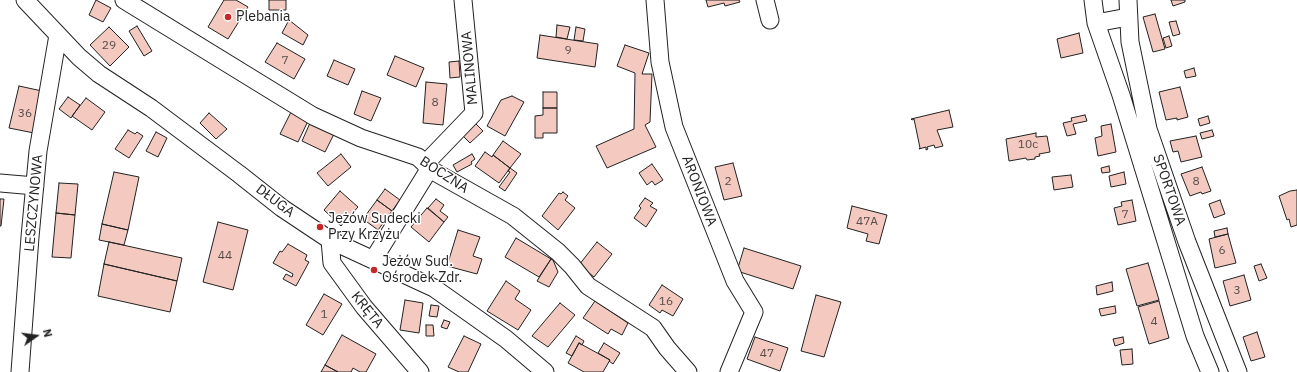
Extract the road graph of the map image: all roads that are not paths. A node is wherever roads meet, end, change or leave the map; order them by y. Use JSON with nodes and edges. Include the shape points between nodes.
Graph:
{"nodes":[{"id":1,"x":25,"y":0,"type":"edge"},
{"id":2,"x":124,"y":0,"type":"edge"},
{"id":3,"x":463,"y":0,"type":"edge"},
{"id":4,"x":655,"y":0,"type":"edge"},
{"id":5,"x":765,"y":0,"type":"edge"},
{"id":6,"x":1093,"y":0,"type":"edge"},
{"id":7,"x":1128,"y":0,"type":"edge"},
{"id":8,"x":1128,"y":17,"type":"junction"},
{"id":9,"x":770,"y":20,"type":"dead end"},
{"id":10,"x":1096,"y":23,"type":"junction"},
{"id":11,"x":58,"y":35,"type":"junction"},
{"id":12,"x":428,"y":166,"type":"junction"},
{"id":13,"x":0,"y":183,"type":"edge"},
{"id":14,"x":36,"y":186,"type":"junction"},
{"id":15,"x":330,"y":240,"type":"junction"},
{"id":16,"x":373,"y":260,"type":"junction"},
{"id":17,"x":20,"y":372,"type":"edge"},
{"id":18,"x":420,"y":372,"type":"edge"},
{"id":19,"x":545,"y":372,"type":"edge"},
{"id":20,"x":688,"y":372,"type":"edge"},
{"id":21,"x":729,"y":372,"type":"edge"},
{"id":22,"x":1210,"y":372,"type":"edge"},
{"id":23,"x":1238,"y":372,"type":"edge"}],
"edges":[{"from":1,"to":11,"type":"street","name":"DŁUGA"},
{"from":2,"to":12,"type":"street","name":"BOCZNA","via":[[313,116],[361,138],[418,157]]},
{"from":3,"to":12,"type":"street","name":"MALINOWA","via":[[474,113]]},
{"from":4,"to":21,"type":"street","name":"ARONIOWA","via":[[660,62],[674,127],[735,282],[754,312]]},
{"from":5,"to":9,"type":"street"},
{"from":6,"to":10,"type":"street"},
{"from":7,"to":8,"type":"street","name":"SPORTOWA"},
{"from":8,"to":10,"type":"street"},
{"from":8,"to":23,"type":"street","name":"SPORTOWA","via":[[1130,42],[1148,129],[1187,242]]},
{"from":10,"to":22,"type":"street","via":[[1121,95],[1195,336]]},
{"from":11,"to":14,"type":"street","name":"LESZCZYNOWA","via":[[40,138]]},
{"from":11,"to":15,"type":"street","name":"DŁUGA","via":[[99,74],[151,108],[282,208]]},
{"from":12,"to":16,"type":"street","name":"MALINOWA","via":[[411,200]]},
{"from":12,"to":20,"type":"street","name":"BOCZNA","via":[[513,216],[558,252],[588,286],[653,328]]},
{"from":13,"to":14,"type":"street"},
{"from":14,"to":17,"type":"street","name":"LESZCZYNOWA"},
{"from":15,"to":16,"type":"street","name":"DŁUGA"},
{"from":15,"to":18,"type":"street","name":"KRĘTA","via":[[332,263],[364,307]]},
{"from":16,"to":19,"type":"street","name":"DŁUGA","via":[[434,288],[506,339]]}]}
